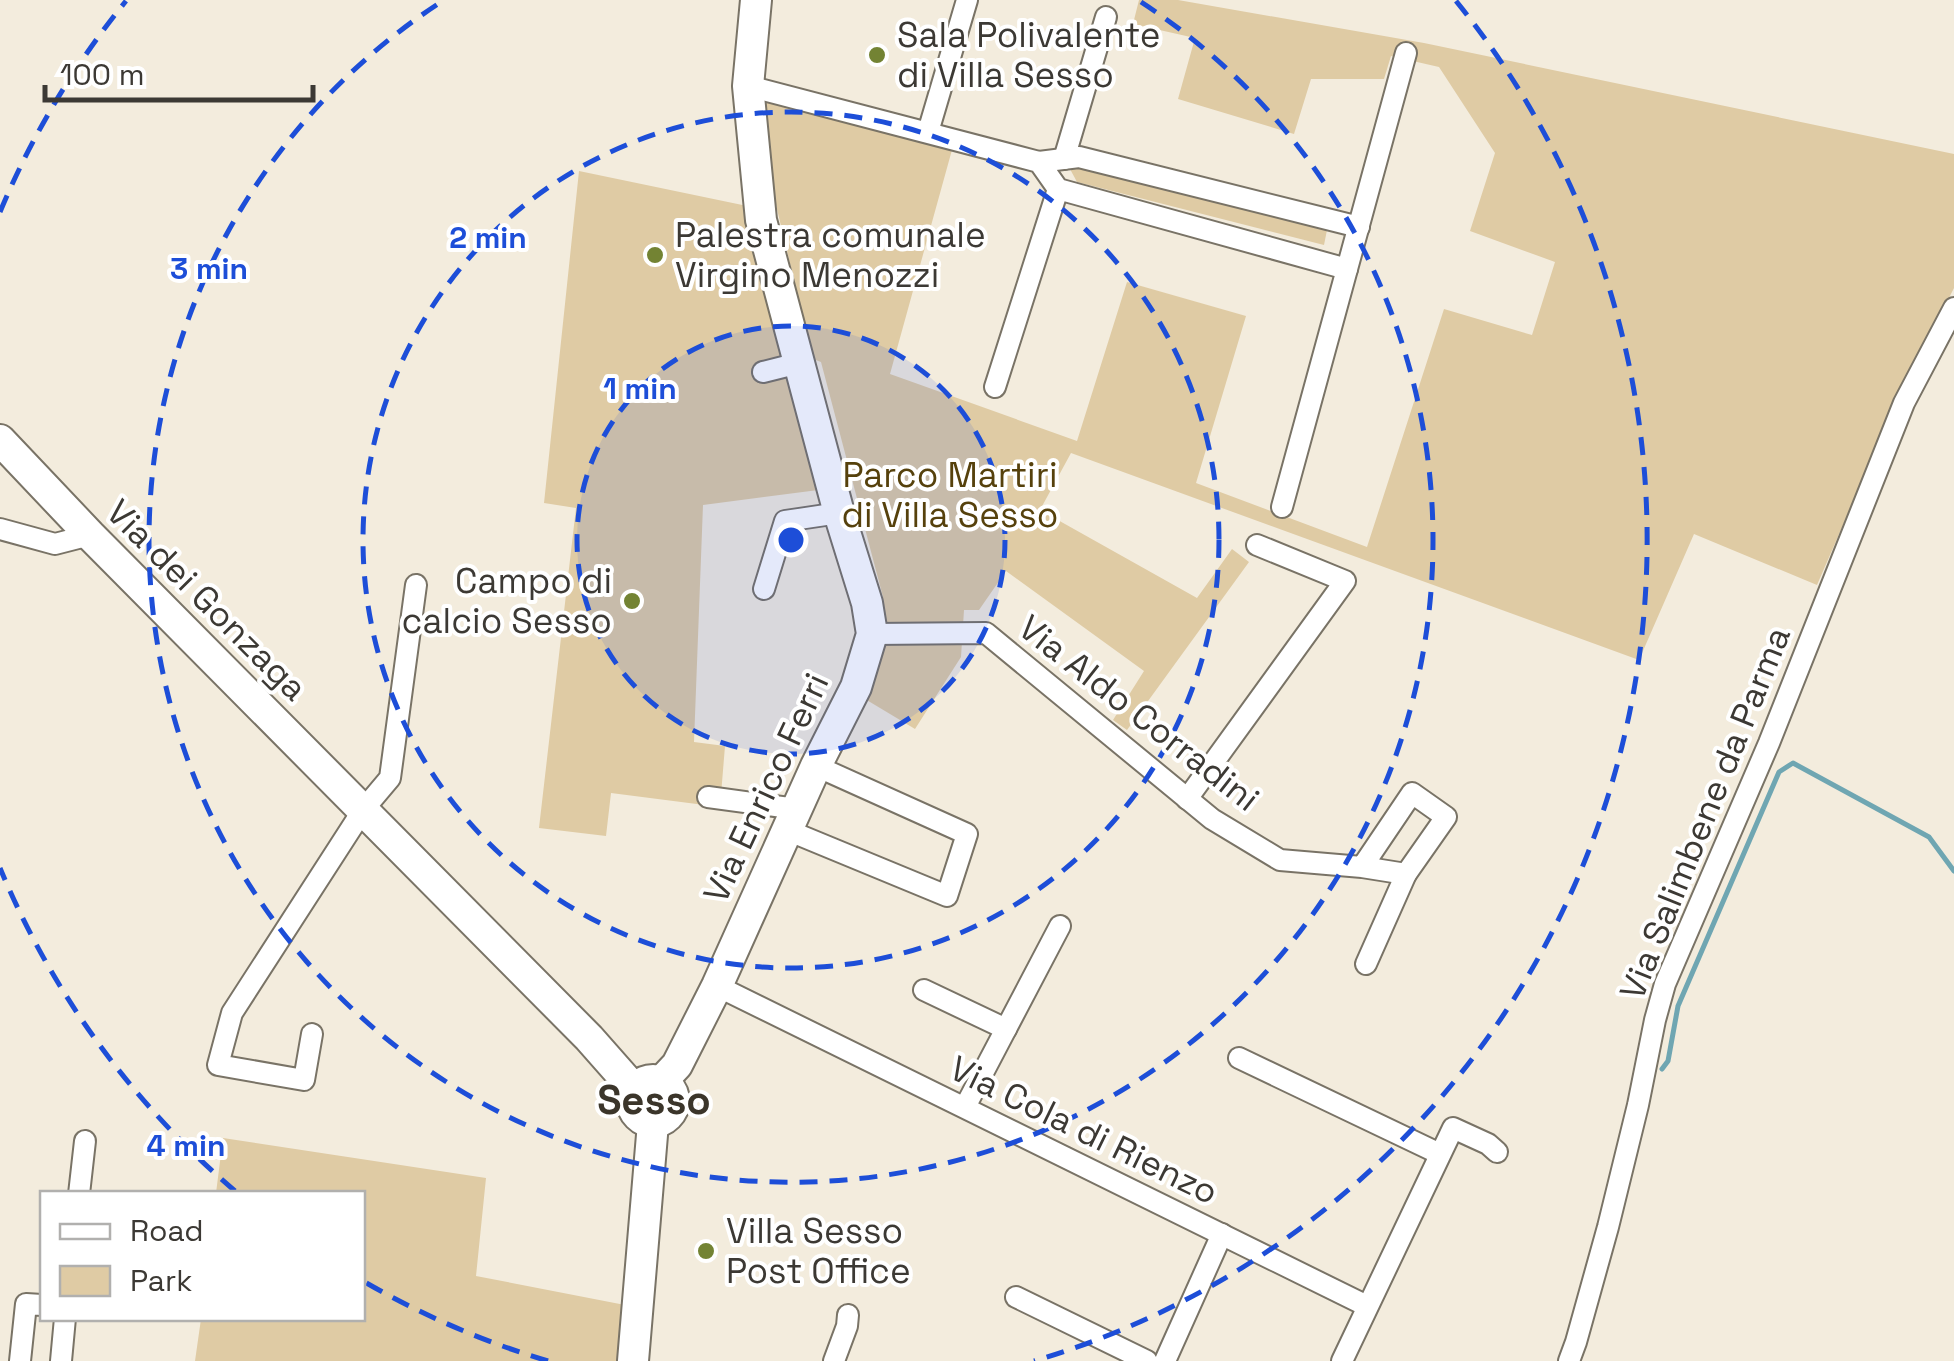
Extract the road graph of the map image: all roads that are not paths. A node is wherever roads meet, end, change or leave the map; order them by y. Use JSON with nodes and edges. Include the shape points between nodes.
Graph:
{"nodes":[{"id":1,"x":756,"y":0,"type":"edge"},
{"id":2,"x":966,"y":0,"type":"edge"},
{"id":3,"x":1106,"y":17,"type":"dead end"},
{"id":4,"x":1406,"y":53,"type":"dead end"},
{"id":5,"x":748,"y":86,"type":"junction"},
{"id":6,"x":928,"y":132,"type":"junction"},
{"id":7,"x":1064,"y":159,"type":"junction"},
{"id":8,"x":1039,"y":162,"type":"junction"},
{"id":9,"x":1058,"y":189,"type":"junction"},
{"id":10,"x":1358,"y":226,"type":"junction"},
{"id":11,"x":1347,"y":269,"type":"junction"},
{"id":12,"x":1954,"y":308,"type":"edge"},
{"id":13,"x":799,"y":363,"type":"junction"},
{"id":14,"x":763,"y":372,"type":"dead end"},
{"id":15,"x":995,"y":387,"type":"dead end"},
{"id":16,"x":0,"y":440,"type":"edge"},
{"id":17,"x":1282,"y":506,"type":"dead end"},
{"id":18,"x":840,"y":512,"type":"junction"},
{"id":19,"x":0,"y":530,"type":"edge"},
{"id":20,"x":90,"y":536,"type":"junction"},
{"id":21,"x":1257,"y":545,"type":"dead end"},
{"id":22,"x":416,"y":585,"type":"dead end"},
{"id":23,"x":764,"y":589,"type":"dead end"},
{"id":24,"x":872,"y":634,"type":"junction"},
{"id":25,"x":816,"y":766,"type":"junction"},
{"id":26,"x":708,"y":797,"type":"dead end"},
{"id":27,"x":1187,"y":798,"type":"junction"},
{"id":28,"x":363,"y":810,"type":"junction"},
{"id":29,"x":792,"y":819,"type":"junction"},
{"id":30,"x":1362,"y":867,"type":"junction"},
{"id":31,"x":1406,"y":874,"type":"junction"},
{"id":32,"x":1060,"y":926,"type":"dead end"},
{"id":33,"x":1366,"y":964,"type":"dead end"},
{"id":34,"x":716,"y":986,"type":"junction"},
{"id":35,"x":924,"y":990,"type":"dead end"},
{"id":36,"x":1006,"y":1029,"type":"junction"},
{"id":37,"x":312,"y":1034,"type":"dead end"},
{"id":38,"x":1240,"y":1058,"type":"dead end"},
{"id":39,"x":648,"y":1085,"type":"junction"},
{"id":40,"x":965,"y":1108,"type":"junction"},
{"id":41,"x":85,"y":1141,"type":"dead end"},
{"id":42,"x":1497,"y":1152,"type":"dead end"},
{"id":43,"x":1440,"y":1154,"type":"junction"},
{"id":44,"x":79,"y":1191,"type":"edge"},
{"id":45,"x":1222,"y":1234,"type":"junction"},
{"id":46,"x":1016,"y":1298,"type":"dead end"},
{"id":47,"x":40,"y":1304,"type":"edge"},
{"id":48,"x":1368,"y":1306,"type":"junction"},
{"id":49,"x":848,"y":1315,"type":"dead end"},
{"id":50,"x":66,"y":1321,"type":"edge"},
{"id":51,"x":20,"y":1361,"type":"edge"},
{"id":52,"x":61,"y":1361,"type":"edge"},
{"id":53,"x":633,"y":1361,"type":"edge"},
{"id":54,"x":834,"y":1361,"type":"edge"},
{"id":55,"x":1147,"y":1361,"type":"edge"},
{"id":56,"x":1164,"y":1361,"type":"edge"},
{"id":57,"x":1342,"y":1361,"type":"edge"},
{"id":58,"x":1569,"y":1361,"type":"edge"}],
"edges":[{"from":1,"to":5,"type":"main road","name":"Via Enrico Ferri"},
{"from":2,"to":6,"type":"street"},
{"from":3,"to":7,"type":"street"},
{"from":4,"to":10,"type":"street"},
{"from":5,"to":6,"type":"street"},
{"from":5,"to":13,"type":"main road","name":"Via Enrico Ferri","via":[[760,220]]},
{"from":6,"to":8,"type":"street"},
{"from":7,"to":8,"type":"street"},
{"from":7,"to":10,"type":"street","via":[[1079,157]]},
{"from":8,"to":9,"type":"street"},
{"from":9,"to":11,"type":"street"},
{"from":9,"to":15,"type":"street"},
{"from":10,"to":11,"type":"street"},
{"from":11,"to":17,"type":"street"},
{"from":12,"to":58,"type":"street","name":"Via Salimbene da Parma","via":[[1904,402],[1665,984],[1613,1210]]},
{"from":13,"to":14,"type":"street"},
{"from":13,"to":18,"type":"main road","name":"Via Enrico Ferri"},
{"from":16,"to":20,"type":"main road","name":"Via dei Gonzaga"},
{"from":18,"to":23,"type":"street","via":[[785,521]]},
{"from":18,"to":24,"type":"main road","name":"Via Enrico Ferri"},
{"from":19,"to":20,"type":"street","via":[[55,544]]},
{"from":20,"to":28,"type":"main road","name":"Via dei Gonzaga"},
{"from":21,"to":27,"type":"street","via":[[1344,582]]},
{"from":22,"to":28,"type":"street","via":[[390,778]]},
{"from":24,"to":25,"type":"main road","name":"Via Enrico Ferri","via":[[856,687]]},
{"from":24,"to":27,"type":"street","name":"Via Aldo Corradini","via":[[986,633]]},
{"from":25,"to":29,"type":"main road","name":"Via Enrico Ferri"},
{"from":25,"to":29,"type":"street","via":[[966,834],[947,896]]},
{"from":26,"to":29,"type":"street"},
{"from":27,"to":30,"type":"street","name":"Via Aldo Corradini","via":[[1280,860]]},
{"from":28,"to":37,"type":"street","via":[[232,1014],[218,1065],[304,1080]]},
{"from":28,"to":39,"type":"main road","name":"Via dei Gonzaga","via":[[588,1038]]},
{"from":29,"to":34,"type":"main road","name":"Via Enrico Ferri"},
{"from":30,"to":31,"type":"street","name":"Via Aldo Corradini"},
{"from":30,"to":31,"type":"street","via":[[1412,792],[1446,817]]},
{"from":31,"to":33,"type":"street"},
{"from":32,"to":36,"type":"street"},
{"from":34,"to":39,"type":"main road","name":"Via Enrico Ferri","via":[[677,1065]]},
{"from":34,"to":40,"type":"street","name":"Via Cola di Rienzo"},
{"from":35,"to":36,"type":"street"},
{"from":36,"to":40,"type":"street"},
{"from":38,"to":43,"type":"street"},
{"from":39,"to":53,"type":"main road","via":[[673,1094],[673,1110],[653,1122]]},
{"from":40,"to":45,"type":"street","name":"Via Cola di Rienzo"},
{"from":41,"to":44,"type":"street"},
{"from":42,"to":43,"type":"street","via":[[1453,1128]]},
{"from":43,"to":48,"type":"street"},
{"from":45,"to":48,"type":"street","name":"Via Cola di Rienzo"},
{"from":45,"to":56,"type":"street"},
{"from":46,"to":55,"type":"street"},
{"from":47,"to":51,"type":"street","via":[[26,1304]]},
{"from":48,"to":57,"type":"street"},
{"from":49,"to":54,"type":"street"},
{"from":50,"to":52,"type":"street"}]}
